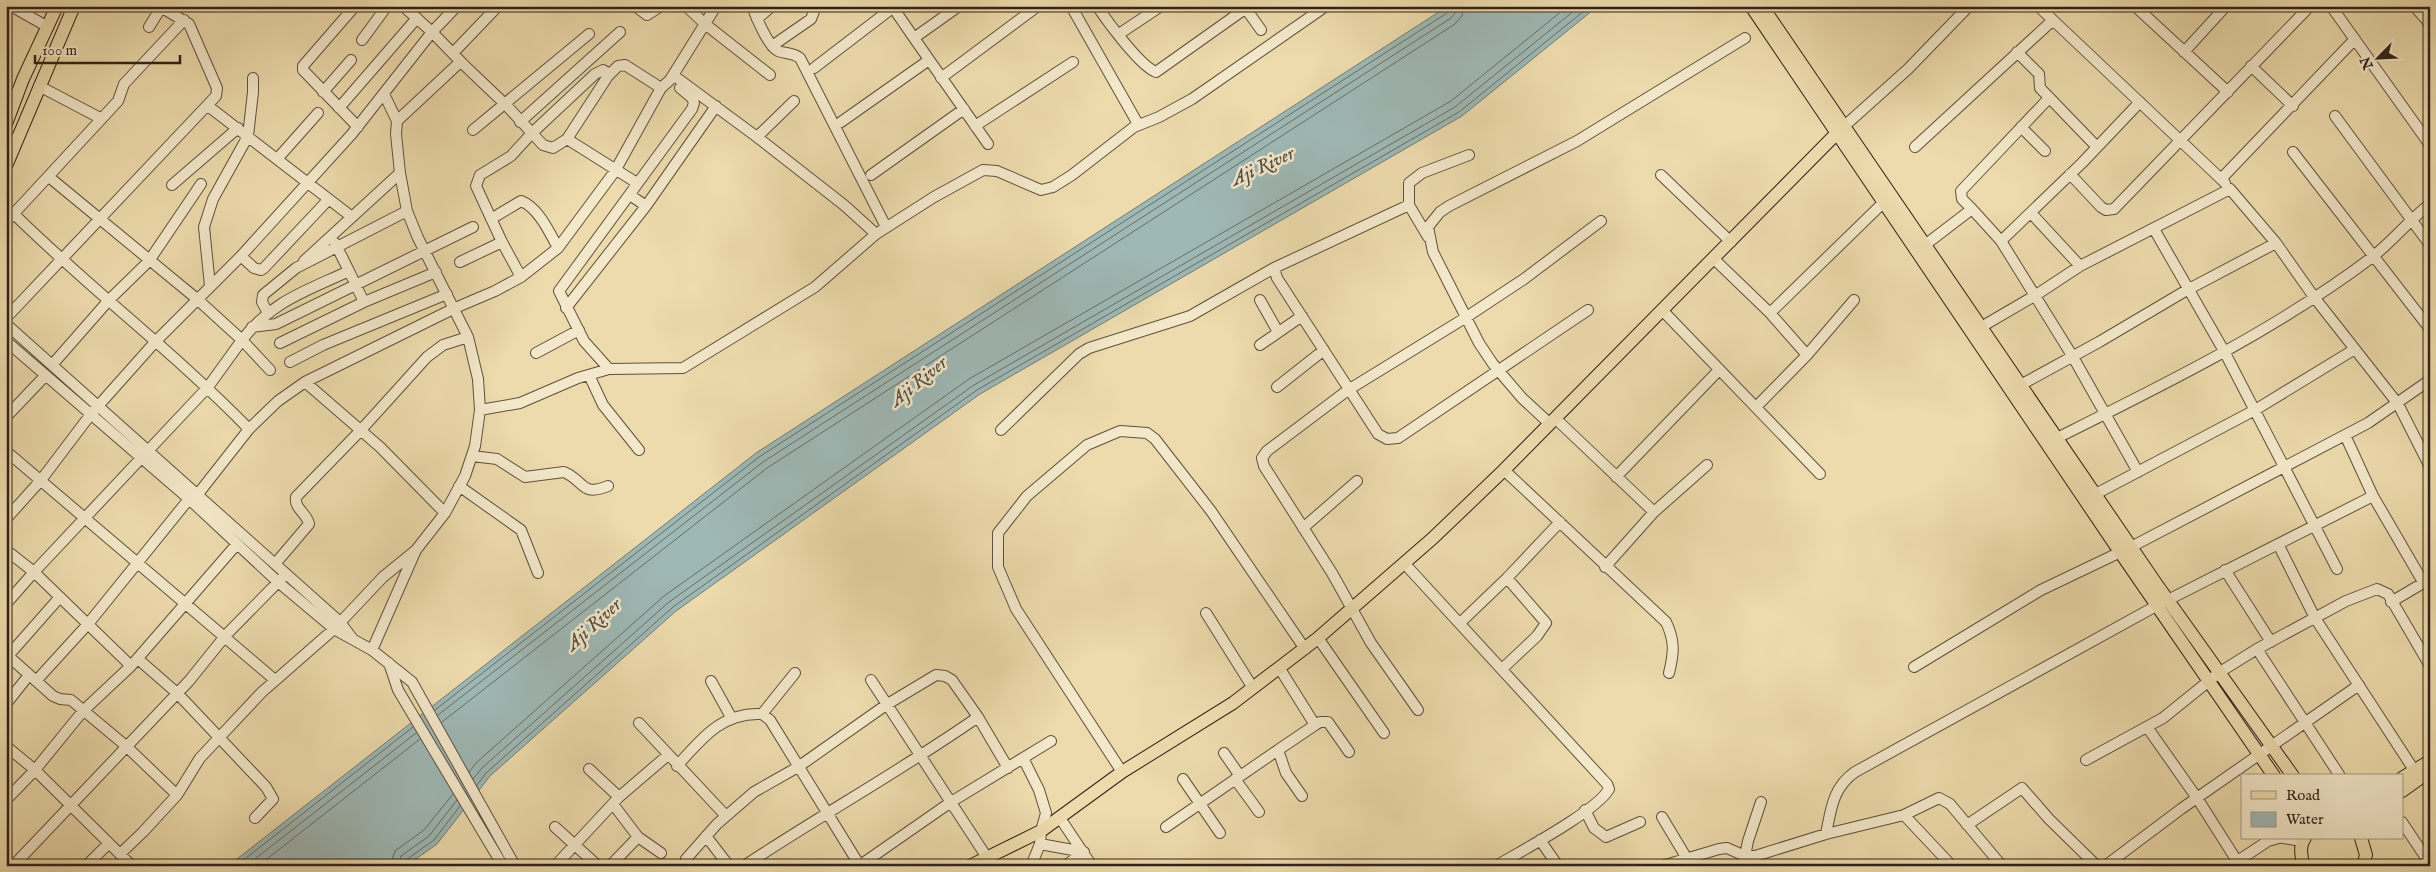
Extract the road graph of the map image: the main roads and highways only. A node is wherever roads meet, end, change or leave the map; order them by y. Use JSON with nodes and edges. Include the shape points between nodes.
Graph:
{"nodes":[{"id":1,"x":57,"y":6,"type":"edge"},
{"id":2,"x":74,"y":6,"type":"edge"},
{"id":3,"x":1751,"y":6,"type":"edge"},
{"id":4,"x":1762,"y":6,"type":"edge"},
{"id":5,"x":1784,"y":46,"type":"junction"},
{"id":6,"x":9,"y":108,"type":"edge"},
{"id":7,"x":6,"y":124,"type":"edge"},
{"id":8,"x":1841,"y":129,"type":"junction"},
{"id":9,"x":6,"y":166,"type":"edge"},
{"id":10,"x":1922,"y":248,"type":"junction"},
{"id":11,"x":2017,"y":387,"type":"junction"},
{"id":12,"x":2126,"y":550,"type":"junction"},
{"id":13,"x":2429,"y":770,"type":"edge"},
{"id":14,"x":2273,"y":774,"type":"edge"},
{"id":15,"x":2292,"y":774,"type":"edge"},
{"id":16,"x":2404,"y":777,"type":"edge"},
{"id":17,"x":2404,"y":789,"type":"edge"},
{"id":18,"x":2303,"y":840,"type":"edge"},
{"id":19,"x":2362,"y":840,"type":"edge"},
{"id":20,"x":970,"y":866,"type":"edge"},
{"id":21,"x":2304,"y":866,"type":"edge"},
{"id":22,"x":2363,"y":866,"type":"edge"}],
"edges":[{"from":1,"to":6,"type":"main road"},
{"from":2,"to":9,"type":"main road"},
{"from":3,"to":5,"type":"main road"},
{"from":4,"to":5,"type":"main road"},
{"from":5,"to":8,"type":"main road"},
{"from":6,"to":7,"type":"main road"},
{"from":8,"to":10,"type":"main road"},
{"from":8,"to":10,"type":"main road","via":[[1884,202]]},
{"from":8,"to":20,"type":"main road","via":[[1504,470],[1318,638],[1253,688],[1122,772],[1040,837],[986,856]]},
{"from":10,"to":11,"type":"main road","via":[[1982,327]]},
{"from":10,"to":11,"type":"main road","via":[[1971,332]]},
{"from":11,"to":12,"type":"main road"},
{"from":12,"to":14,"type":"main road","via":[[2156,606]]},
{"from":12,"to":15,"type":"main road","via":[[2168,601]]},
{"from":13,"to":16,"type":"main road","via":[[2414,770]]},
{"from":13,"to":17,"type":"main road"},
{"from":18,"to":21,"type":"main road","via":[[2301,858]]},
{"from":19,"to":22,"type":"main road","via":[[2366,855]]}]}
